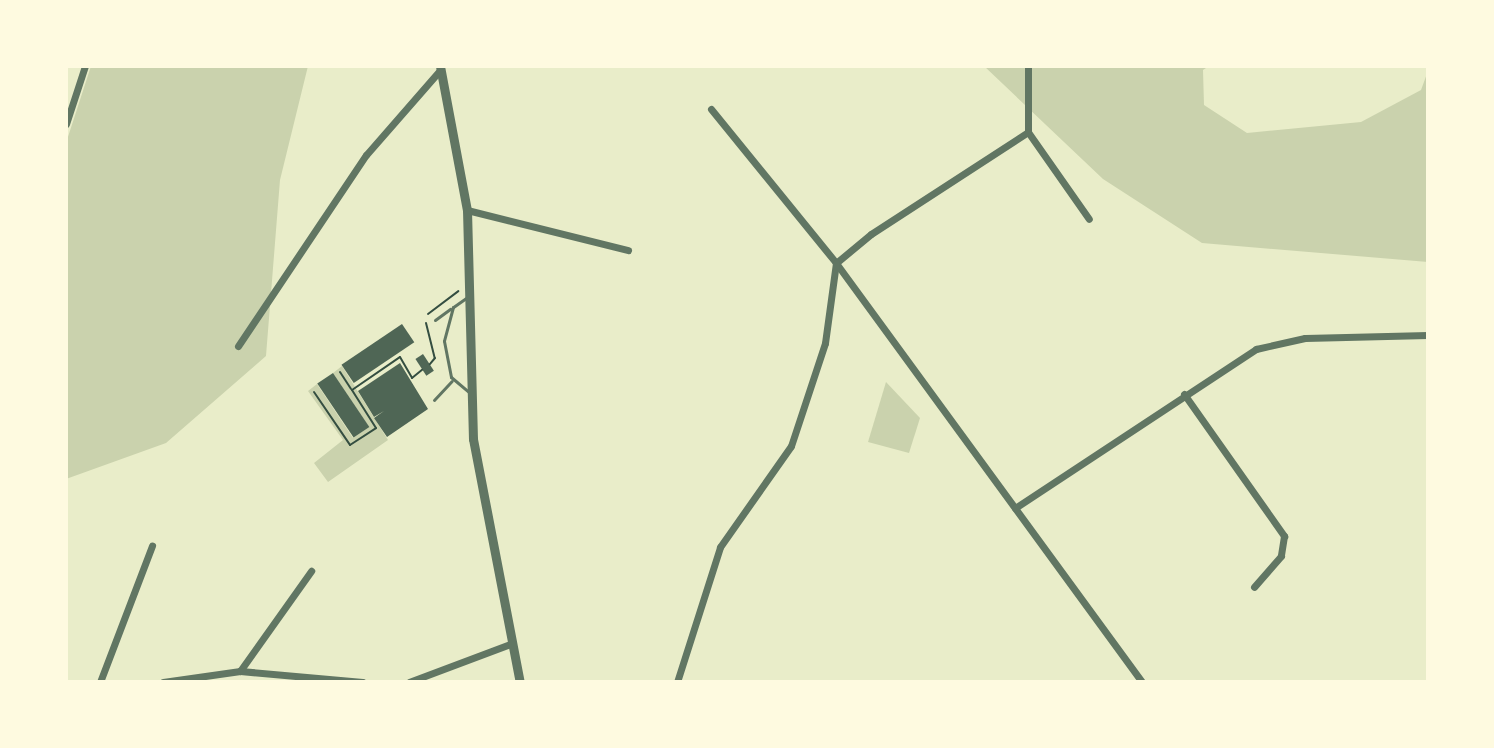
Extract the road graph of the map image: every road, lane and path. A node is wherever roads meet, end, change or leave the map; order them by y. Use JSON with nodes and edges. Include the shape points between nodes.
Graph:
{"nodes":[{"id":1,"x":85,"y":66,"type":"edge"},
{"id":2,"x":1028,"y":66,"type":"edge"},
{"id":3,"x":442,"y":69,"type":"edge"},
{"id":4,"x":711,"y":109,"type":"dead end"},
{"id":5,"x":66,"y":124,"type":"edge"},
{"id":6,"x":1028,"y":132,"type":"junction"},
{"id":7,"x":467,"y":210,"type":"junction"},
{"id":8,"x":1089,"y":219,"type":"dead end"},
{"id":9,"x":628,"y":250,"type":"dead end"},
{"id":10,"x":836,"y":263,"type":"junction"},
{"id":11,"x":466,"y":298,"type":"junction"},
{"id":12,"x":453,"y":307,"type":"junction"},
{"id":13,"x":435,"y":320,"type":"dead end"},
{"id":14,"x":1428,"y":335,"type":"edge"},
{"id":15,"x":238,"y":346,"type":"dead end"},
{"id":16,"x":422,"y":370,"type":"dead end"},
{"id":17,"x":340,"y":372,"type":"dead end"},
{"id":18,"x":451,"y":377,"type":"junction"},
{"id":19,"x":352,"y":390,"type":"junction"},
{"id":20,"x":314,"y":392,"type":"dead end"},
{"id":21,"x":471,"y":394,"type":"junction"},
{"id":22,"x":1184,"y":394,"type":"junction"},
{"id":23,"x":434,"y":400,"type":"dead end"},
{"id":24,"x":1015,"y":508,"type":"junction"},
{"id":25,"x":152,"y":546,"type":"dead end"},
{"id":26,"x":311,"y":571,"type":"dead end"},
{"id":27,"x":1254,"y":587,"type":"dead end"},
{"id":28,"x":510,"y":644,"type":"junction"},
{"id":29,"x":240,"y":671,"type":"junction"},
{"id":30,"x":100,"y":682,"type":"edge"},
{"id":31,"x":163,"y":682,"type":"edge"},
{"id":32,"x":363,"y":682,"type":"edge"},
{"id":33,"x":409,"y":682,"type":"edge"},
{"id":34,"x":520,"y":682,"type":"edge"},
{"id":35,"x":677,"y":682,"type":"edge"},
{"id":36,"x":1142,"y":682,"type":"edge"}],
"edges":[{"from":1,"to":5,"type":"street"},
{"from":2,"to":6,"type":"street"},
{"from":3,"to":7,"type":"street"},
{"from":3,"to":15,"type":"street","via":[[358,166]]},
{"from":4,"to":10,"type":"street"},
{"from":6,"to":8,"type":"street"},
{"from":6,"to":10,"type":"street","via":[[871,234]]},
{"from":7,"to":9,"type":"street"},
{"from":7,"to":11,"type":"street"},
{"from":10,"to":24,"type":"street"},
{"from":10,"to":35,"type":"street","via":[[825,343],[797,431],[773,475],[720,547]]},
{"from":11,"to":12,"type":"lane"},
{"from":11,"to":21,"type":"street"},
{"from":12,"to":13,"type":"lane"},
{"from":12,"to":18,"type":"lane","via":[[444,341]]},
{"from":14,"to":22,"type":"street","via":[[1277,342]]},
{"from":16,"to":19,"type":"path","via":[[412,378],[400,357]]},
{"from":17,"to":19,"type":"path"},
{"from":18,"to":21,"type":"lane"},
{"from":18,"to":23,"type":"lane","via":[[452,385]]},
{"from":19,"to":20,"type":"path","via":[[376,428],[350,445]]},
{"from":21,"to":28,"type":"street","via":[[473,439]]},
{"from":22,"to":24,"type":"street"},
{"from":22,"to":27,"type":"street","via":[[1284,536],[1281,556]]},
{"from":24,"to":36,"type":"street"},
{"from":25,"to":30,"type":"street"},
{"from":26,"to":29,"type":"street"},
{"from":28,"to":33,"type":"street"},
{"from":28,"to":34,"type":"street"},
{"from":29,"to":31,"type":"street"},
{"from":29,"to":32,"type":"street"}]}
